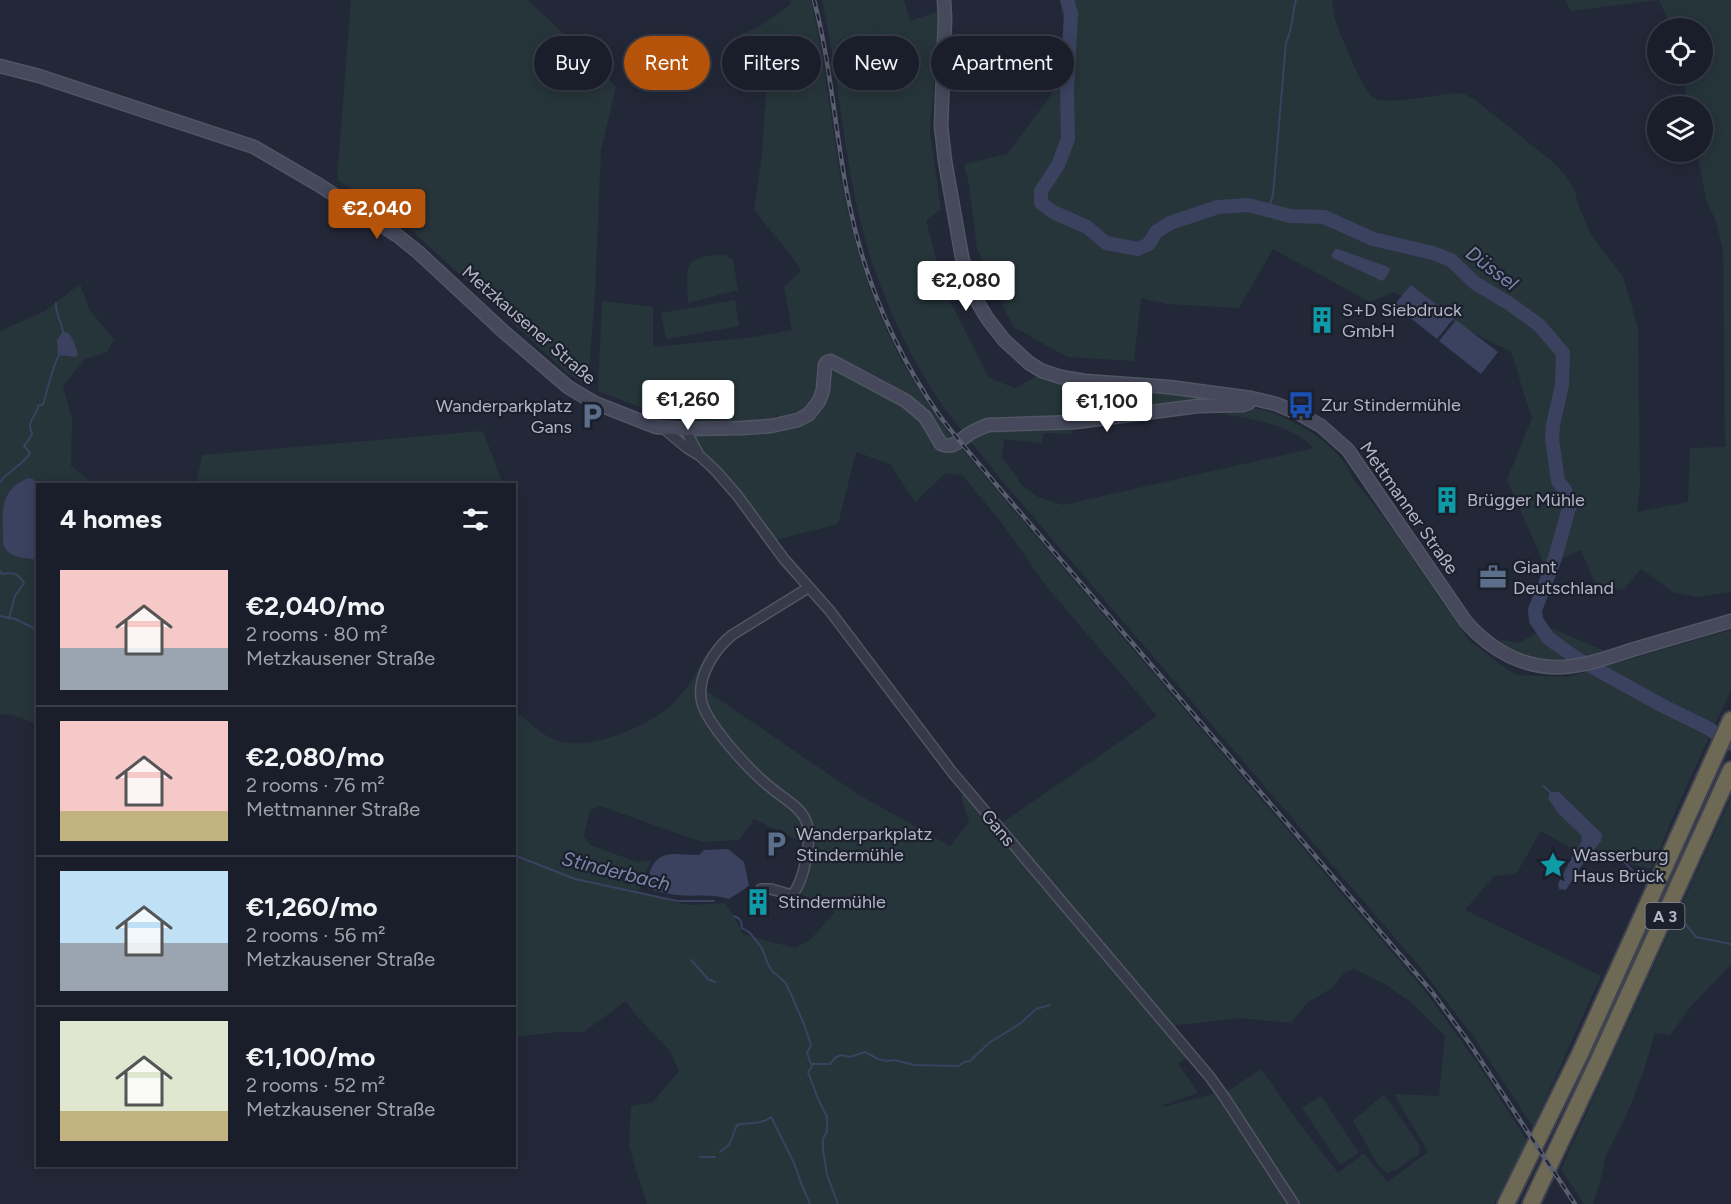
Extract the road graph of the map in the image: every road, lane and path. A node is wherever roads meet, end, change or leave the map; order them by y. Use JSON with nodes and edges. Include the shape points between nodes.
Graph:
{"nodes":[{"id":1,"x":944,"y":0,"type":"edge"},
{"id":2,"x":0,"y":66,"type":"edge"},
{"id":3,"x":1251,"y":398,"type":"junction"},
{"id":4,"x":663,"y":428,"type":"junction"},
{"id":5,"x":685,"y":429,"type":"junction"},
{"id":6,"x":699,"y":455,"type":"junction"},
{"id":7,"x":808,"y":588,"type":"junction"},
{"id":8,"x":1731,"y":621,"type":"edge"},
{"id":9,"x":1731,"y":720,"type":"edge"},
{"id":10,"x":1731,"y":770,"type":"edge"},
{"id":11,"x":760,"y":889,"type":"dead end"},
{"id":12,"x":1294,"y":1204,"type":"edge"},
{"id":13,"x":1506,"y":1204,"type":"edge"},
{"id":14,"x":1531,"y":1204,"type":"edge"}],
"edges":[{"from":1,"to":3,"type":"street","name":"Mettmanner Straße","via":[[940,126],[945,161],[966,274],[972,293],[995,329],[1029,363],[1061,377]]},
{"from":2,"to":4,"type":"street","name":"Metzkausener Straße","via":[[218,134],[262,152],[398,236],[568,387],[595,403]]},
{"from":3,"to":5,"type":"street","name":"Metzkausener Straße","via":[[1250,403],[1243,405],[1198,406],[1076,422],[988,425],[950,446],[941,444],[925,417],[906,401],[831,361],[825,364],[824,390],[819,401],[798,420],[771,426]]},
{"from":3,"to":8,"type":"street","name":"Mettmanner Straße","via":[[1298,413],[1321,426],[1348,450],[1466,622],[1503,654],[1547,667],[1571,666]]},
{"from":4,"to":5,"type":"street","name":"Metzkausener Straße"},
{"from":4,"to":6,"type":"street","name":"Gans"},
{"from":5,"to":6,"type":"street","name":"Gans"},
{"from":6,"to":7,"type":"street","name":"Gans","via":[[737,495]]},
{"from":7,"to":11,"type":"street","via":[[725,641],[708,665],[700,688],[705,712],[732,748],[807,822],[809,841],[796,890],[792,895]]},
{"from":7,"to":12,"type":"street","name":"Gans","via":[[830,611],[952,772],[1210,1077]]},
{"from":9,"to":13,"type":"highway","number":"A 3","via":[[1580,1054]]},
{"from":10,"to":14,"type":"highway","number":"A 3"}]}
